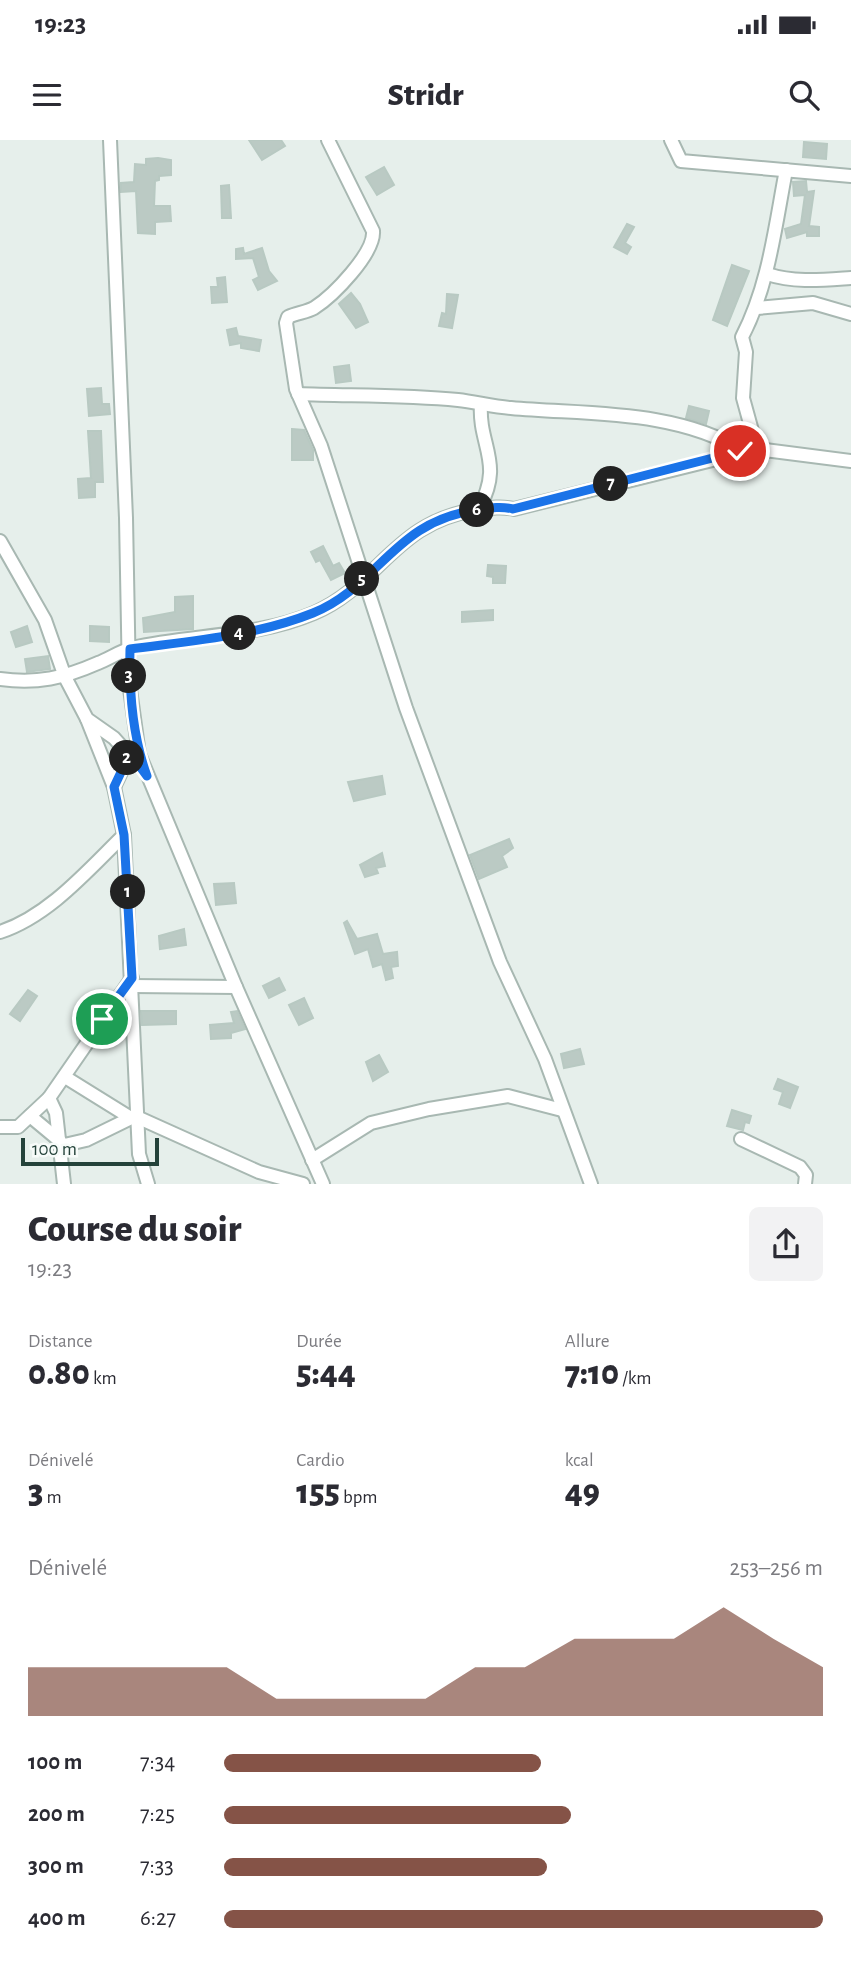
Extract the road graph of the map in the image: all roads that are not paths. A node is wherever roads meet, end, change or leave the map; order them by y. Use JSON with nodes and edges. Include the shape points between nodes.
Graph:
{"nodes":[{"id":1,"x":110,"y":140,"type":"edge"},
{"id":2,"x":328,"y":140,"type":"edge"},
{"id":3,"x":671,"y":140,"type":"edge"},
{"id":4,"x":786,"y":170,"type":"junction"},
{"id":5,"x":851,"y":176,"type":"edge"},
{"id":6,"x":766,"y":275,"type":"junction"},
{"id":7,"x":851,"y":278,"type":"edge"},
{"id":8,"x":757,"y":308,"type":"junction"},
{"id":9,"x":851,"y":314,"type":"edge"},
{"id":10,"x":298,"y":394,"type":"junction"},
{"id":11,"x":481,"y":404,"type":"junction"},
{"id":12,"x":757,"y":449,"type":"junction"},
{"id":13,"x":743,"y":451,"type":"junction"},
{"id":14,"x":851,"y":461,"type":"edge"},
{"id":15,"x":478,"y":510,"type":"junction"},
{"id":16,"x":0,"y":541,"type":"edge"},
{"id":17,"x":363,"y":578,"type":"junction"},
{"id":18,"x":130,"y":649,"type":"junction"},
{"id":19,"x":65,"y":677,"type":"junction"},
{"id":20,"x":0,"y":679,"type":"edge"},
{"id":21,"x":87,"y":719,"type":"junction"},
{"id":22,"x":130,"y":753,"type":"junction"},
{"id":23,"x":147,"y":776,"type":"junction"},
{"id":24,"x":114,"y":787,"type":"junction"},
{"id":25,"x":124,"y":835,"type":"junction"},
{"id":26,"x":0,"y":932,"type":"edge"},
{"id":27,"x":132,"y":982,"type":"junction"},
{"id":28,"x":236,"y":987,"type":"junction"},
{"id":29,"x":65,"y":1077,"type":"junction"},
{"id":30,"x":49,"y":1098,"type":"junction"},
{"id":31,"x":562,"y":1110,"type":"junction"},
{"id":32,"x":30,"y":1116,"type":"junction"},
{"id":33,"x":135,"y":1118,"type":"junction"},
{"id":34,"x":0,"y":1127,"type":"edge"},
{"id":35,"x":741,"y":1139,"type":"dead end"},
{"id":36,"x":60,"y":1144,"type":"junction"},
{"id":37,"x":312,"y":1160,"type":"junction"},
{"id":38,"x":64,"y":1184,"type":"edge"},
{"id":39,"x":148,"y":1184,"type":"edge"},
{"id":40,"x":303,"y":1184,"type":"edge"},
{"id":41,"x":323,"y":1184,"type":"edge"},
{"id":42,"x":591,"y":1184,"type":"edge"},
{"id":43,"x":805,"y":1184,"type":"edge"}],
"edges":[{"from":1,"to":18,"type":"street"},
{"from":2,"to":10,"type":"street","via":[[374,239],[360,262],[327,297],[286,323]]},
{"from":3,"to":4,"type":"street","via":[[681,161]]},
{"from":4,"to":5,"type":"street"},
{"from":4,"to":6,"type":"street"},
{"from":6,"to":7,"type":"street","via":[[821,281]]},
{"from":6,"to":8,"type":"street"},
{"from":8,"to":9,"type":"street","via":[[813,303]]},
{"from":8,"to":12,"type":"street","via":[[742,337],[746,352],[742,382],[746,416]]},
{"from":10,"to":11,"type":"street"},
{"from":10,"to":17,"type":"street","via":[[321,446]]},
{"from":11,"to":13,"type":"street","via":[[695,427]]},
{"from":11,"to":15,"type":"street","via":[[490,452],[488,489]]},
{"from":12,"to":13,"type":"street"},
{"from":12,"to":14,"type":"street"},
{"from":13,"to":15,"type":"street","via":[[513,509]]},
{"from":15,"to":17,"type":"street","via":[[420,527]]},
{"from":16,"to":19,"type":"street","via":[[45,620]]},
{"from":17,"to":18,"type":"street","via":[[316,612],[295,620]]},
{"from":17,"to":31,"type":"street","via":[[500,962],[545,1059]]},
{"from":18,"to":19,"type":"street"},
{"from":18,"to":23,"type":"street","via":[[133,721]]},
{"from":19,"to":20,"type":"street","via":[[36,682]]},
{"from":19,"to":21,"type":"street"},
{"from":21,"to":22,"type":"street"},
{"from":21,"to":24,"type":"street"},
{"from":22,"to":23,"type":"street"},
{"from":22,"to":24,"type":"street"},
{"from":23,"to":28,"type":"street"},
{"from":24,"to":25,"type":"street"},
{"from":25,"to":26,"type":"street","via":[[43,909],[17,927]]},
{"from":25,"to":27,"type":"street"},
{"from":27,"to":28,"type":"street"},
{"from":27,"to":29,"type":"street"},
{"from":27,"to":33,"type":"street"},
{"from":28,"to":37,"type":"street"},
{"from":29,"to":30,"type":"street"},
{"from":29,"to":33,"type":"street"},
{"from":30,"to":32,"type":"street"},
{"from":30,"to":36,"type":"street","via":[[57,1114]]},
{"from":31,"to":37,"type":"street","via":[[508,1096],[429,1109],[371,1123]]},
{"from":31,"to":42,"type":"street"},
{"from":32,"to":34,"type":"street","via":[[13,1129]]},
{"from":32,"to":36,"type":"street"},
{"from":33,"to":36,"type":"street","via":[[86,1140]]},
{"from":33,"to":39,"type":"street"},
{"from":33,"to":40,"type":"street","via":[[259,1172]]},
{"from":35,"to":43,"type":"street","via":[[800,1167]]},
{"from":36,"to":38,"type":"street"},
{"from":37,"to":41,"type":"street"}]}
